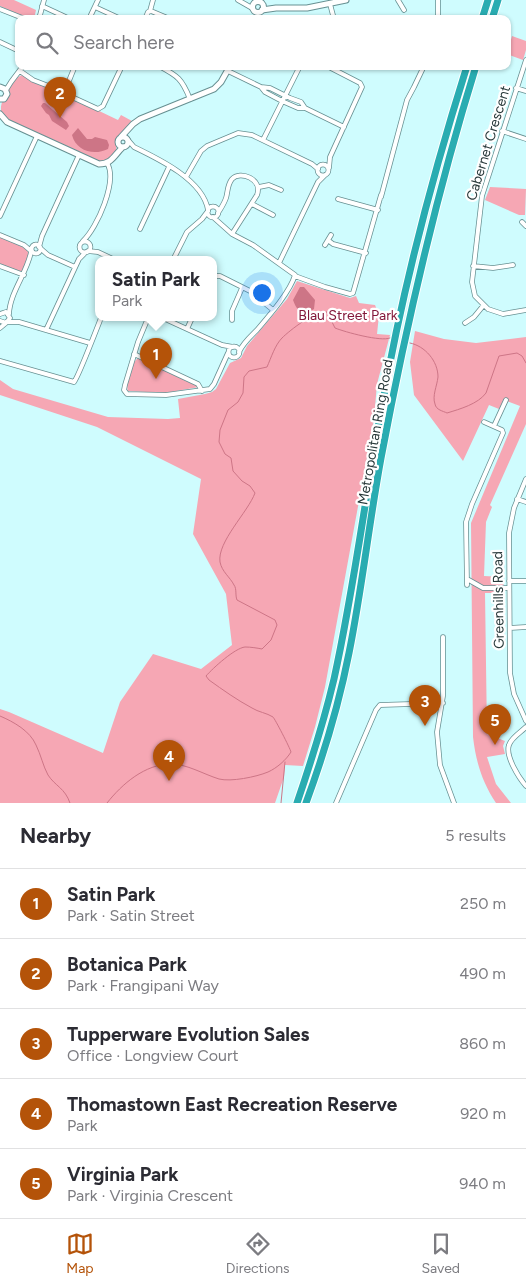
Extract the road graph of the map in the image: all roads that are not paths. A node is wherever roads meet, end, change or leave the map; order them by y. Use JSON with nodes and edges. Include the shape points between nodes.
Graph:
{"nodes":[{"id":1,"x":44,"y":0,"type":"edge"},
{"id":2,"x":98,"y":0,"type":"edge"},
{"id":3,"x":153,"y":0,"type":"edge"},
{"id":4,"x":238,"y":0,"type":"edge"},
{"id":5,"x":346,"y":0,"type":"edge"},
{"id":6,"x":398,"y":0,"type":"edge"},
{"id":7,"x":436,"y":0,"type":"edge"},
{"id":8,"x":488,"y":0,"type":"edge"},
{"id":9,"x":498,"y":0,"type":"edge"},
{"id":10,"x":330,"y":4,"type":"junction"},
{"id":11,"x":42,"y":6,"type":"junction"},
{"id":12,"x":95,"y":7,"type":"junction"},
{"id":13,"x":257,"y":8,"type":"junction"},
{"id":14,"x":0,"y":9,"type":"edge"},
{"id":15,"x":404,"y":10,"type":"dead end"},
{"id":16,"x":150,"y":11,"type":"junction"},
{"id":17,"x":15,"y":15,"type":"edge"},
{"id":18,"x":40,"y":15,"type":"edge"},
{"id":19,"x":61,"y":15,"type":"edge"},
{"id":20,"x":91,"y":15,"type":"edge"},
{"id":21,"x":112,"y":15,"type":"edge"},
{"id":22,"x":148,"y":15,"type":"edge"},
{"id":23,"x":162,"y":15,"type":"edge"},
{"id":24,"x":255,"y":15,"type":"edge"},
{"id":25,"x":333,"y":15,"type":"edge"},
{"id":26,"x":438,"y":15,"type":"edge"},
{"id":27,"x":483,"y":15,"type":"edge"},
{"id":28,"x":493,"y":15,"type":"edge"},
{"id":29,"x":0,"y":42,"type":"edge"},
{"id":30,"x":15,"y":49,"type":"edge"},
{"id":31,"x":526,"y":60,"type":"edge"},
{"id":32,"x":73,"y":70,"type":"edge"},
{"id":33,"x":120,"y":70,"type":"edge"},
{"id":34,"x":167,"y":70,"type":"edge"},
{"id":35,"x":228,"y":70,"type":"edge"},
{"id":36,"x":232,"y":70,"type":"edge"},
{"id":37,"x":298,"y":70,"type":"edge"},
{"id":38,"x":334,"y":70,"type":"edge"},
{"id":39,"x":422,"y":70,"type":"edge"},
{"id":40,"x":466,"y":70,"type":"edge"},
{"id":41,"x":475,"y":70,"type":"edge"},
{"id":42,"x":20,"y":71,"type":"joint"},
{"id":43,"x":261,"y":87,"type":"junction"},
{"id":44,"x":3,"y":88,"type":"edge"},
{"id":45,"x":516,"y":88,"type":"junction"},
{"id":46,"x":526,"y":91,"type":"edge"},
{"id":47,"x":64,"y":93,"type":"junction"},
{"id":48,"x":285,"y":95,"type":"junction"},
{"id":49,"x":190,"y":99,"type":"junction"},
{"id":50,"x":1,"y":101,"type":"edge"},
{"id":51,"x":282,"y":101,"type":"junction"},
{"id":52,"x":305,"y":108,"type":"junction"},
{"id":53,"x":1,"y":118,"type":"edge"},
{"id":54,"x":344,"y":127,"type":"junction"},
{"id":55,"x":502,"y":131,"type":"junction"},
{"id":56,"x":37,"y":136,"type":"junction"},
{"id":57,"x":125,"y":139,"type":"junction"},
{"id":58,"x":526,"y":139,"type":"edge"},
{"id":59,"x":263,"y":140,"type":"junction"},
{"id":60,"x":122,"y":146,"type":"junction"},
{"id":61,"x":134,"y":147,"type":"junction"},
{"id":62,"x":79,"y":155,"type":"junction"},
{"id":63,"x":330,"y":156,"type":"junction"},
{"id":64,"x":107,"y":163,"type":"junction"},
{"id":65,"x":169,"y":167,"type":"junction"},
{"id":66,"x":320,"y":168,"type":"junction"},
{"id":67,"x":329,"y":168,"type":"junction"},
{"id":68,"x":325,"y":175,"type":"junction"},
{"id":69,"x":186,"y":177,"type":"junction"},
{"id":70,"x":318,"y":182,"type":"junction"},
{"id":71,"x":259,"y":187,"type":"junction"},
{"id":72,"x":281,"y":190,"type":"dead end"},
{"id":73,"x":338,"y":199,"type":"dead end"},
{"id":74,"x":207,"y":204,"type":"junction"},
{"id":75,"x":223,"y":204,"type":"junction"},
{"id":76,"x":252,"y":204,"type":"junction"},
{"id":77,"x":214,"y":207,"type":"junction"},
{"id":78,"x":208,"y":210,"type":"junction"},
{"id":79,"x":376,"y":210,"type":"junction"},
{"id":80,"x":218,"y":214,"type":"junction"},
{"id":81,"x":273,"y":215,"type":"dead end"},
{"id":82,"x":0,"y":216,"type":"edge"},
{"id":83,"x":212,"y":217,"type":"junction"},
{"id":84,"x":202,"y":219,"type":"junction"},
{"id":85,"x":220,"y":222,"type":"junction"},
{"id":86,"x":522,"y":222,"type":"dead end"},
{"id":87,"x":526,"y":226,"type":"edge"},
{"id":88,"x":140,"y":229,"type":"dead end"},
{"id":89,"x":91,"y":233,"type":"junction"},
{"id":90,"x":232,"y":234,"type":"junction"},
{"id":91,"x":0,"y":235,"type":"edge"},
{"id":92,"x":331,"y":235,"type":"dead end"},
{"id":93,"x":42,"y":236,"type":"junction"},
{"id":94,"x":84,"y":241,"type":"junction"},
{"id":95,"x":329,"y":241,"type":"junction"},
{"id":96,"x":90,"y":244,"type":"junction"},
{"id":97,"x":24,"y":245,"type":"junction"},
{"id":98,"x":34,"y":245,"type":"junction"},
{"id":99,"x":325,"y":245,"type":"dead end"},
{"id":100,"x":40,"y":248,"type":"junction"},
{"id":101,"x":80,"y":249,"type":"junction"},
{"id":102,"x":31,"y":251,"type":"junction"},
{"id":103,"x":87,"y":252,"type":"junction"},
{"id":104,"x":98,"y":252,"type":"junction"},
{"id":105,"x":366,"y":253,"type":"junction"},
{"id":106,"x":37,"y":254,"type":"junction"},
{"id":107,"x":48,"y":255,"type":"junction"},
{"id":108,"x":106,"y":256,"type":"edge"},
{"id":109,"x":175,"y":256,"type":"edge"},
{"id":110,"x":79,"y":259,"type":"junction"},
{"id":111,"x":30,"y":262,"type":"junction"},
{"id":112,"x":279,"y":263,"type":"junction"},
{"id":113,"x":513,"y":265,"type":"dead end"},
{"id":114,"x":0,"y":266,"type":"edge"},
{"id":115,"x":473,"y":266,"type":"junction"},
{"id":116,"x":75,"y":267,"type":"junction"},
{"id":117,"x":24,"y":275,"type":"junction"},
{"id":118,"x":217,"y":276,"type":"edge"},
{"id":119,"x":295,"y":276,"type":"junction"},
{"id":120,"x":242,"y":288,"type":"junction"},
{"id":121,"x":11,"y":303,"type":"junction"},
{"id":122,"x":483,"y":306,"type":"junction"},
{"id":123,"x":273,"y":310,"type":"junction"},
{"id":124,"x":526,"y":310,"type":"edge"},
{"id":125,"x":2,"y":313,"type":"edge"},
{"id":126,"x":9,"y":315,"type":"junction"},
{"id":127,"x":232,"y":320,"type":"dead end"},
{"id":128,"x":0,"y":321,"type":"edge"},
{"id":129,"x":100,"y":321,"type":"edge"},
{"id":130,"x":147,"y":321,"type":"edge"},
{"id":131,"x":170,"y":321,"type":"edge"},
{"id":132,"x":191,"y":321,"type":"edge"},
{"id":133,"x":7,"y":322,"type":"junction"},
{"id":134,"x":19,"y":322,"type":"junction"},
{"id":135,"x":465,"y":323,"type":"dead end"},
{"id":136,"x":0,"y":328,"type":"edge"},
{"id":137,"x":187,"y":329,"type":"junction"},
{"id":138,"x":46,"y":330,"type":"junction"},
{"id":139,"x":247,"y":340,"type":"junction"},
{"id":140,"x":90,"y":343,"type":"junction"},
{"id":141,"x":222,"y":345,"type":"junction"},
{"id":142,"x":234,"y":346,"type":"junction"},
{"id":143,"x":228,"y":352,"type":"junction"},
{"id":144,"x":240,"y":352,"type":"junction"},
{"id":145,"x":134,"y":354,"type":"junction"},
{"id":146,"x":233,"y":358,"type":"junction"},
{"id":147,"x":0,"y":361,"type":"edge"},
{"id":148,"x":225,"y":362,"type":"junction"},
{"id":149,"x":202,"y":391,"type":"junction"},
{"id":150,"x":506,"y":400,"type":"dead end"},
{"id":151,"x":484,"y":422,"type":"dead end"},
{"id":152,"x":494,"y":426,"type":"junction"},
{"id":153,"x":526,"y":479,"type":"edge"},
{"id":154,"x":517,"y":499,"type":"junction"},
{"id":155,"x":526,"y":502,"type":"edge"},
{"id":156,"x":467,"y":579,"type":"junction"},
{"id":157,"x":526,"y":580,"type":"edge"},
{"id":158,"x":509,"y":581,"type":"junction"},
{"id":159,"x":467,"y":585,"type":"dead end"},
{"id":160,"x":509,"y":588,"type":"junction"},
{"id":161,"x":510,"y":628,"type":"junction"},
{"id":162,"x":526,"y":628,"type":"edge"},
{"id":163,"x":443,"y":637,"type":"dead end"},
{"id":164,"x":443,"y":703,"type":"junction"},
{"id":165,"x":526,"y":721,"type":"edge"},
{"id":166,"x":526,"y":727,"type":"edge"},
{"id":167,"x":526,"y":786,"type":"edge"},
{"id":168,"x":297,"y":803,"type":"edge"},
{"id":169,"x":306,"y":803,"type":"edge"},
{"id":170,"x":336,"y":803,"type":"edge"},
{"id":171,"x":454,"y":803,"type":"edge"}],
"edges":[{"from":1,"to":11,"type":"street"},
{"from":2,"to":12,"type":"street"},
{"from":3,"to":16,"type":"street"},
{"from":4,"to":13,"type":"street"},
{"from":5,"to":10,"type":"street"},
{"from":6,"to":15,"type":"street"},
{"from":7,"to":26,"type":"street"},
{"from":8,"to":27,"type":"highway"},
{"from":9,"to":28,"type":"highway"},
{"from":10,"to":13,"type":"street","via":[[307,8]]},
{"from":10,"to":25,"type":"street"},
{"from":11,"to":18,"type":"street"},
{"from":11,"to":19,"type":"street"},
{"from":12,"to":20,"type":"street"},
{"from":12,"to":21,"type":"street"},
{"from":13,"to":24,"type":"street"},
{"from":14,"to":17,"type":"street"},
{"from":16,"to":22,"type":"street"},
{"from":16,"to":23,"type":"street"},
{"from":29,"to":30,"type":"street"},
{"from":31,"to":45,"type":"street","name":"Cabernet Crescent"},
{"from":32,"to":47,"type":"street"},
{"from":33,"to":47,"type":"street","via":[[101,108]]},
{"from":34,"to":49,"type":"street","via":[[181,79]]},
{"from":35,"to":49,"type":"street","via":[[217,87]]},
{"from":36,"to":43,"type":"street"},
{"from":37,"to":48,"type":"street"},
{"from":38,"to":54,"type":"street","via":[[362,85]]},
{"from":39,"to":79,"type":"street","via":[[404,113]]},
{"from":40,"to":168,"type":"highway","name":"Metropolitan Ring Road","via":[[430,193],[398,327],[334,678]]},
{"from":41,"to":169,"type":"highway","name":"Metropolitan Ring Road","via":[[432,222],[401,354],[350,652],[329,735]]},
{"from":42,"to":44,"type":"street"},
{"from":42,"to":47,"type":"street"},
{"from":43,"to":48,"type":"street"},
{"from":43,"to":51,"type":"street"},
{"from":44,"to":50,"type":"street","via":[[6,96]]},
{"from":45,"to":46,"type":"street"},
{"from":45,"to":55,"type":"street","name":"Cabernet Crescent"},
{"from":48,"to":51,"type":"street"},
{"from":48,"to":52,"type":"street"},
{"from":49,"to":57,"type":"street","via":[[142,117],[133,124]]},
{"from":51,"to":52,"type":"street"},
{"from":51,"to":59,"type":"street"},
{"from":52,"to":54,"type":"street"},
{"from":53,"to":56,"type":"street"},
{"from":54,"to":63,"type":"street"},
{"from":55,"to":58,"type":"street"},
{"from":55,"to":115,"type":"street","name":"Cabernet Crescent","via":[[481,202]]},
{"from":56,"to":62,"type":"street"},
{"from":56,"to":82,"type":"street"},
{"from":57,"to":60,"type":"street","via":[[128,144]]},
{"from":57,"to":60,"type":"street","via":[[118,140]]},
{"from":57,"to":61,"type":"street"},
{"from":59,"to":66,"type":"street"},
{"from":59,"to":69,"type":"street","via":[[243,133],[211,143],[201,152]]},
{"from":60,"to":61,"type":"street"},
{"from":60,"to":64,"type":"street"},
{"from":61,"to":65,"type":"street"},
{"from":62,"to":64,"type":"street","via":[[99,164]]},
{"from":62,"to":93,"type":"street"},
{"from":63,"to":66,"type":"street"},
{"from":63,"to":67,"type":"street"},
{"from":64,"to":89,"type":"street","via":[[110,170],[107,196]]},
{"from":65,"to":69,"type":"street"},
{"from":65,"to":88,"type":"street"},
{"from":66,"to":67,"type":"street","via":[[325,164]]},
{"from":66,"to":68,"type":"street","via":[[321,175]]},
{"from":66,"to":70,"type":"street"},
{"from":67,"to":68,"type":"street"},
{"from":68,"to":70,"type":"street"},
{"from":69,"to":74,"type":"street"},
{"from":70,"to":112,"type":"street"},
{"from":71,"to":72,"type":"street","via":[[269,185]]},
{"from":71,"to":75,"type":"street","via":[[252,179],[237,176],[230,183]]},
{"from":71,"to":76,"type":"street"},
{"from":73,"to":79,"type":"street"},
{"from":74,"to":77,"type":"street"},
{"from":74,"to":78,"type":"street"},
{"from":75,"to":77,"type":"street"},
{"from":75,"to":80,"type":"street"},
{"from":76,"to":81,"type":"street"},
{"from":76,"to":90,"type":"street"},
{"from":77,"to":78,"type":"street"},
{"from":77,"to":80,"type":"street"},
{"from":78,"to":83,"type":"street"},
{"from":78,"to":84,"type":"street"},
{"from":79,"to":105,"type":"street"},
{"from":80,"to":83,"type":"street"},
{"from":80,"to":85,"type":"street"},
{"from":83,"to":84,"type":"street"},
{"from":83,"to":85,"type":"street"},
{"from":84,"to":109,"type":"street","via":[[187,232]]},
{"from":85,"to":90,"type":"street"},
{"from":86,"to":87,"type":"street"},
{"from":89,"to":94,"type":"street"},
{"from":89,"to":96,"type":"street"},
{"from":90,"to":112,"type":"street"},
{"from":91,"to":97,"type":"street"},
{"from":92,"to":95,"type":"street"},
{"from":93,"to":98,"type":"street"},
{"from":93,"to":100,"type":"street"},
{"from":94,"to":96,"type":"street"},
{"from":94,"to":101,"type":"street"},
{"from":95,"to":99,"type":"street"},
{"from":95,"to":105,"type":"street"},
{"from":96,"to":103,"type":"street"},
{"from":96,"to":104,"type":"street"},
{"from":97,"to":98,"type":"street"},
{"from":97,"to":102,"type":"street"},
{"from":98,"to":100,"type":"street"},
{"from":98,"to":102,"type":"street"},
{"from":100,"to":106,"type":"street"},
{"from":100,"to":107,"type":"street"},
{"from":101,"to":103,"type":"street"},
{"from":101,"to":110,"type":"street"},
{"from":102,"to":106,"type":"street"},
{"from":102,"to":111,"type":"street"},
{"from":103,"to":104,"type":"street"},
{"from":103,"to":110,"type":"street"},
{"from":104,"to":108,"type":"street"},
{"from":105,"to":119,"type":"street","via":[[356,289],[351,294]]},
{"from":106,"to":107,"type":"street"},
{"from":106,"to":111,"type":"street"},
{"from":107,"to":116,"type":"street"},
{"from":110,"to":116,"type":"street"},
{"from":111,"to":117,"type":"street"},
{"from":112,"to":119,"type":"street"},
{"from":113,"to":115,"type":"street"},
{"from":114,"to":117,"type":"street"},
{"from":115,"to":122,"type":"street","name":"Cabernet Crescent","via":[[472,287]]},
{"from":116,"to":138,"type":"street"},
{"from":117,"to":121,"type":"street"},
{"from":118,"to":120,"type":"street"},
{"from":119,"to":123,"type":"street"},
{"from":120,"to":123,"type":"street"},
{"from":120,"to":127,"type":"street","via":[[232,311]]},
{"from":121,"to":125,"type":"street"},
{"from":121,"to":126,"type":"street"},
{"from":122,"to":124,"type":"street","via":[[503,314]]},
{"from":122,"to":135,"type":"street"},
{"from":123,"to":139,"type":"street"},
{"from":125,"to":126,"type":"street"},
{"from":126,"to":133,"type":"street"},
{"from":126,"to":134,"type":"street"},
{"from":128,"to":133,"type":"street"},
{"from":129,"to":140,"type":"street"},
{"from":130,"to":145,"type":"street"},
{"from":131,"to":137,"type":"street"},
{"from":132,"to":137,"type":"street"},
{"from":133,"to":134,"type":"street"},
{"from":133,"to":136,"type":"street"},
{"from":134,"to":138,"type":"street"},
{"from":137,"to":141,"type":"street"},
{"from":138,"to":140,"type":"street"},
{"from":139,"to":142,"type":"street"},
{"from":139,"to":144,"type":"street"},
{"from":140,"to":147,"type":"street","via":[[75,381],[68,382]]},
{"from":141,"to":142,"type":"street"},
{"from":141,"to":143,"type":"street"},
{"from":142,"to":143,"type":"street"},
{"from":142,"to":144,"type":"street"},
{"from":143,"to":146,"type":"street"},
{"from":143,"to":148,"type":"street"},
{"from":144,"to":146,"type":"street"},
{"from":145,"to":149,"type":"street","via":[[198,384]]},
{"from":145,"to":149,"type":"street","via":[[124,385],[130,394]]},
{"from":146,"to":148,"type":"street"},
{"from":148,"to":149,"type":"street","via":[[213,387]]},
{"from":150,"to":152,"type":"street"},
{"from":151,"to":152,"type":"street"},
{"from":152,"to":156,"type":"street","via":[[503,433],[466,522]]},
{"from":153,"to":154,"type":"street","name":"Greenhills Road"},
{"from":154,"to":155,"type":"street"},
{"from":154,"to":158,"type":"street","name":"Greenhills Road","via":[[509,533]]},
{"from":156,"to":159,"type":"street"},
{"from":156,"to":160,"type":"street","via":[[483,588]]},
{"from":157,"to":158,"type":"street"},
{"from":158,"to":160,"type":"street","name":"Greenhills Road"},
{"from":160,"to":161,"type":"street","name":"Greenhills Road"},
{"from":161,"to":162,"type":"street"},
{"from":161,"to":165,"type":"street","name":"Greenhills Road","via":[[511,684]]},
{"from":163,"to":164,"type":"street"},
{"from":164,"to":170,"type":"street","via":[[383,704],[378,707]]},
{"from":164,"to":171,"type":"street","via":[[437,732],[438,752]]},
{"from":166,"to":167,"type":"street","via":[[510,742],[508,749]]}]}
